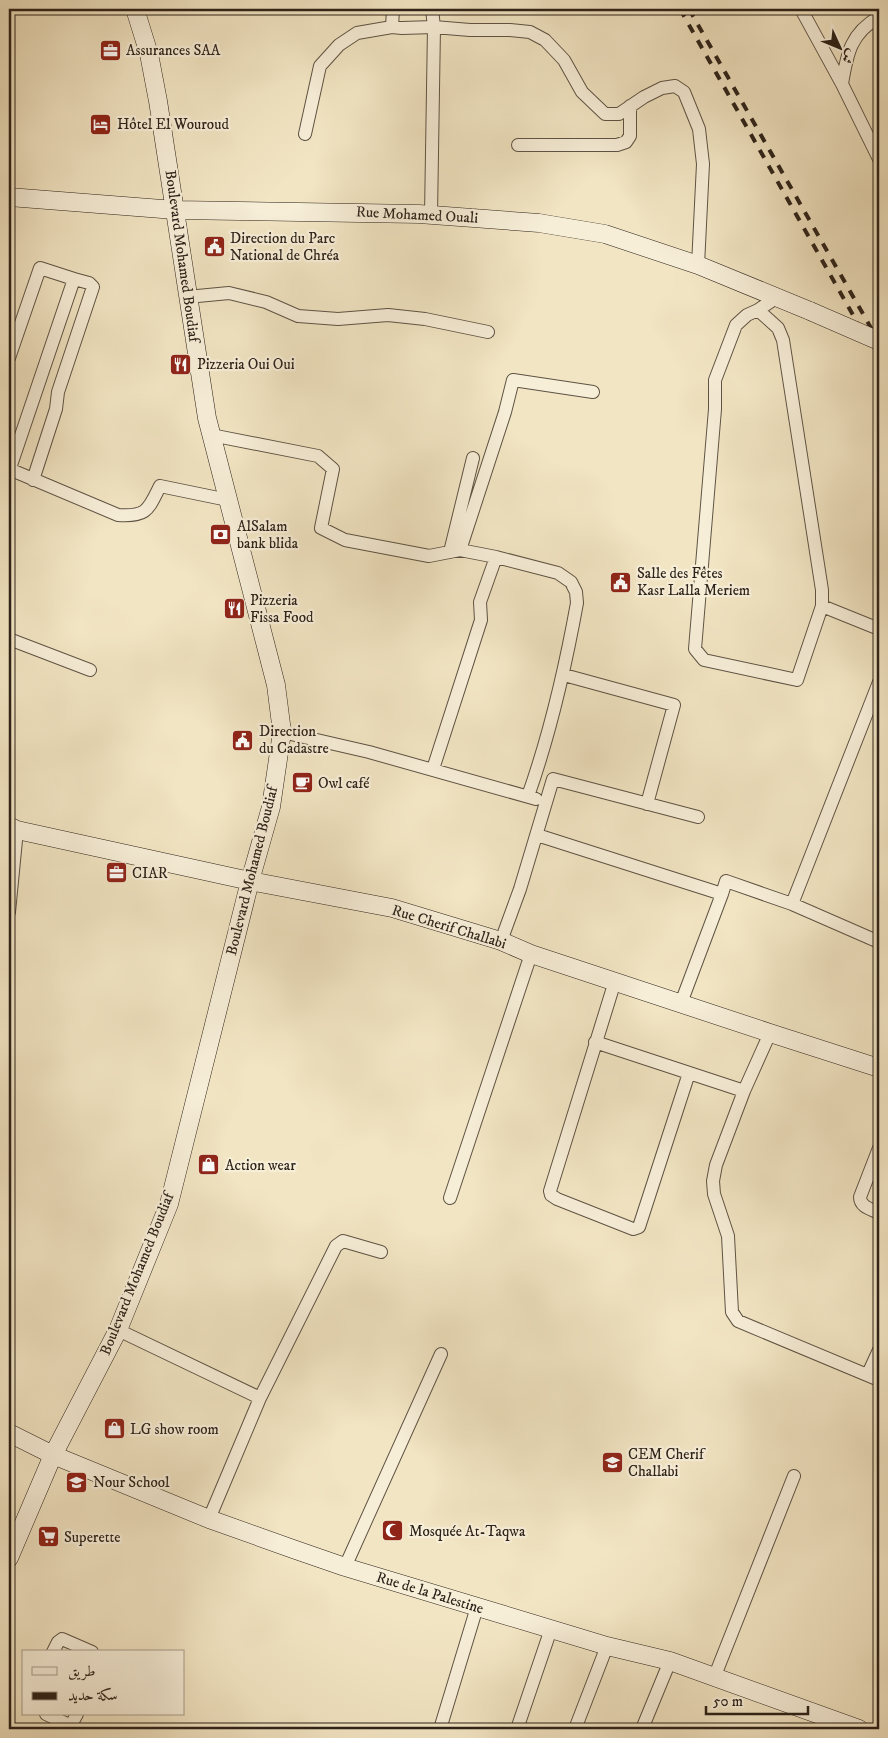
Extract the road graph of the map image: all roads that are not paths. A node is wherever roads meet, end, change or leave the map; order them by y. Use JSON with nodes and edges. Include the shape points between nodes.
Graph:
{"nodes":[{"id":1,"x":135,"y":9,"type":"edge"},
{"id":2,"x":393,"y":9,"type":"edge"},
{"id":3,"x":432,"y":9,"type":"edge"},
{"id":4,"x":801,"y":9,"type":"edge"},
{"id":5,"x":879,"y":17,"type":"edge"},
{"id":6,"x":392,"y":27,"type":"junction"},
{"id":7,"x":434,"y":27,"type":"junction"},
{"id":8,"x":842,"y":84,"type":"junction"},
{"id":9,"x":630,"y":106,"type":"junction"},
{"id":10,"x":305,"y":134,"type":"dead end"},
{"id":11,"x":518,"y":145,"type":"dead end"},
{"id":12,"x":879,"y":159,"type":"edge"},
{"id":13,"x":9,"y":197,"type":"edge"},
{"id":14,"x":175,"y":210,"type":"junction"},
{"id":15,"x":431,"y":215,"type":"junction"},
{"id":16,"x":698,"y":265,"type":"junction"},
{"id":17,"x":74,"y":279,"type":"junction"},
{"id":18,"x":187,"y":297,"type":"junction"},
{"id":19,"x":776,"y":298,"type":"junction"},
{"id":20,"x":758,"y":310,"type":"junction"},
{"id":21,"x":488,"y":332,"type":"dead end"},
{"id":22,"x":879,"y":341,"type":"edge"},
{"id":23,"x":9,"y":358,"type":"edge"},
{"id":24,"x":592,"y":392,"type":"dead end"},
{"id":25,"x":211,"y":435,"type":"junction"},
{"id":26,"x":473,"y":458,"type":"dead end"},
{"id":27,"x":9,"y":470,"type":"edge"},
{"id":28,"x":33,"y":480,"type":"junction"},
{"id":29,"x":228,"y":500,"type":"junction"},
{"id":30,"x":455,"y":551,"type":"junction"},
{"id":31,"x":496,"y":557,"type":"junction"},
{"id":32,"x":822,"y":606,"type":"junction"},
{"id":33,"x":879,"y":629,"type":"edge"},
{"id":34,"x":9,"y":639,"type":"edge"},
{"id":35,"x":90,"y":670,"type":"dead end"},
{"id":36,"x":564,"y":675,"type":"junction"},
{"id":37,"x":879,"y":682,"type":"edge"},
{"id":38,"x":282,"y":732,"type":"junction"},
{"id":39,"x":433,"y":769,"type":"junction"},
{"id":40,"x":528,"y":796,"type":"junction"},
{"id":41,"x":546,"y":802,"type":"junction"},
{"id":42,"x":647,"y":804,"type":"junction"},
{"id":43,"x":698,"y":817,"type":"dead end"},
{"id":44,"x":13,"y":828,"type":"edge"},
{"id":45,"x":537,"y":835,"type":"junction"},
{"id":46,"x":250,"y":882,"type":"junction"},
{"id":47,"x":722,"y":894,"type":"junction"},
{"id":48,"x":792,"y":904,"type":"junction"},
{"id":49,"x":9,"y":912,"type":"edge"},
{"id":50,"x":501,"y":941,"type":"junction"},
{"id":51,"x":879,"y":942,"type":"edge"},
{"id":52,"x":531,"y":954,"type":"junction"},
{"id":53,"x":614,"y":981,"type":"junction"},
{"id":54,"x":681,"y":1003,"type":"junction"},
{"id":55,"x":770,"y":1033,"type":"junction"},
{"id":56,"x":595,"y":1042,"type":"junction"},
{"id":57,"x":879,"y":1068,"type":"edge"},
{"id":58,"x":689,"y":1073,"type":"junction"},
{"id":59,"x":744,"y":1091,"type":"junction"},
{"id":60,"x":879,"y":1148,"type":"edge"},
{"id":61,"x":450,"y":1198,"type":"dead end"},
{"id":62,"x":879,"y":1213,"type":"edge"},
{"id":63,"x":381,"y":1252,"type":"dead end"},
{"id":64,"x":118,"y":1330,"type":"junction"},
{"id":65,"x":879,"y":1350,"type":"edge"},
{"id":66,"x":441,"y":1354,"type":"dead end"},
{"id":67,"x":873,"y":1377,"type":"edge"},
{"id":68,"x":260,"y":1398,"type":"junction"},
{"id":69,"x":9,"y":1433,"type":"edge"},
{"id":70,"x":53,"y":1455,"type":"junction"},
{"id":71,"x":794,"y":1476,"type":"dead end"},
{"id":72,"x":210,"y":1519,"type":"junction"},
{"id":73,"x":9,"y":1558,"type":"edge"},
{"id":74,"x":346,"y":1567,"type":"junction"},
{"id":75,"x":478,"y":1608,"type":"junction"},
{"id":76,"x":551,"y":1629,"type":"junction"},
{"id":77,"x":607,"y":1646,"type":"junction"},
{"id":78,"x":54,"y":1650,"type":"edge"},
{"id":79,"x":87,"y":1650,"type":"edge"},
{"id":80,"x":670,"y":1661,"type":"junction"},
{"id":81,"x":714,"y":1678,"type":"junction"},
{"id":82,"x":49,"y":1716,"type":"edge"},
{"id":83,"x":76,"y":1716,"type":"edge"},
{"id":84,"x":70,"y":1728,"type":"edge"},
{"id":85,"x":440,"y":1729,"type":"edge"},
{"id":86,"x":516,"y":1729,"type":"edge"},
{"id":87,"x":575,"y":1729,"type":"edge"},
{"id":88,"x":642,"y":1729,"type":"edge"},
{"id":89,"x":859,"y":1729,"type":"edge"}],
"edges":[{"from":1,"to":14,"type":"street","name":"Boulevard Mohamed Boudiaf","via":[[149,54]]},
{"from":2,"to":6,"type":"street"},
{"from":3,"to":7,"type":"street"},
{"from":4,"to":8,"type":"street"},
{"from":5,"to":8,"type":"street","via":[[858,34],[850,50]]},
{"from":6,"to":7,"type":"street"},
{"from":6,"to":10,"type":"street","via":[[357,32],[339,45],[320,66]]},
{"from":7,"to":9,"type":"street","via":[[530,32],[545,40],[564,60],[582,92],[605,114],[619,114]]},
{"from":7,"to":15,"type":"street"},
{"from":8,"to":12,"type":"street"},
{"from":9,"to":11,"type":"street","via":[[630,136],[626,142],[617,145]]},
{"from":9,"to":16,"type":"street","via":[[662,88],[675,86],[684,92],[699,129],[703,164]]},
{"from":13,"to":14,"type":"street","name":"Rue Mohamed Ouali"},
{"from":14,"to":15,"type":"street","name":"Rue Mohamed Ouali"},
{"from":14,"to":18,"type":"street","name":"Boulevard Mohamed Boudiaf"},
{"from":15,"to":16,"type":"street","name":"Rue Mohamed Ouali","via":[[539,223],[605,234]]},
{"from":16,"to":19,"type":"street","name":"Rue Mohamed Ouali"},
{"from":17,"to":23,"type":"street","via":[[40,268]]},
{"from":17,"to":27,"type":"street"},
{"from":17,"to":28,"type":"street","via":[[93,287]]},
{"from":18,"to":21,"type":"street","via":[[229,294],[266,302],[298,316],[338,319],[388,315]]},
{"from":18,"to":25,"type":"street","name":"Boulevard Mohamed Boudiaf"},
{"from":19,"to":20,"type":"street"},
{"from":19,"to":22,"type":"street","name":"Rue Mohamed Ouali","bridge":true},
{"from":20,"to":32,"type":"street","via":[[778,328],[783,340]]},
{"from":20,"to":32,"type":"street","via":[[747,314],[736,325],[716,380],[695,649],[704,660],[797,680]]},
{"from":24,"to":30,"type":"street","via":[[513,380]]},
{"from":25,"to":29,"type":"street","name":"Boulevard Mohamed Boudiaf"},
{"from":25,"to":30,"type":"street","via":[[318,456],[333,469],[321,528],[344,540],[429,556]]},
{"from":26,"to":30,"type":"street"},
{"from":27,"to":28,"type":"street"},
{"from":28,"to":29,"type":"street","via":[[118,515],[134,516],[149,509],[160,486]]},
{"from":29,"to":38,"type":"street","name":"Boulevard Mohamed Boudiaf","via":[[276,685]]},
{"from":30,"to":31,"type":"street"},
{"from":31,"to":36,"type":"street","via":[[558,573],[571,582],[577,603]]},
{"from":31,"to":39,"type":"street","via":[[480,602],[481,620]]},
{"from":32,"to":33,"type":"street"},
{"from":34,"to":35,"type":"street"},
{"from":36,"to":40,"type":"street"},
{"from":36,"to":42,"type":"street","via":[[674,705]]},
{"from":37,"to":48,"type":"street"},
{"from":38,"to":39,"type":"street"},
{"from":38,"to":46,"type":"street","name":"Boulevard Mohamed Boudiaf","via":[[271,807]]},
{"from":39,"to":40,"type":"street"},
{"from":40,"to":41,"type":"street"},
{"from":41,"to":42,"type":"street","via":[[553,779]]},
{"from":41,"to":45,"type":"street"},
{"from":42,"to":43,"type":"street"},
{"from":44,"to":46,"type":"street","name":"Rue Cherif Challabi"},
{"from":44,"to":49,"type":"street"},
{"from":45,"to":47,"type":"street"},
{"from":45,"to":50,"type":"street"},
{"from":46,"to":50,"type":"street","name":"Rue Cherif Challabi","via":[[392,908]]},
{"from":46,"to":64,"type":"street","name":"Boulevard Mohamed Boudiaf","via":[[169,1204]]},
{"from":47,"to":48,"type":"street","via":[[726,881]]},
{"from":47,"to":54,"type":"street"},
{"from":48,"to":51,"type":"street"},
{"from":50,"to":52,"type":"street","name":"Rue Cherif Challabi"},
{"from":52,"to":53,"type":"street","name":"Rue Cherif Challabi"},
{"from":52,"to":61,"type":"street"},
{"from":53,"to":54,"type":"street","name":"Rue Cherif Challabi"},
{"from":53,"to":56,"type":"street"},
{"from":54,"to":55,"type":"street","name":"Rue Cherif Challabi"},
{"from":55,"to":57,"type":"street","name":"Rue Cherif Challabi"},
{"from":55,"to":59,"type":"street"},
{"from":56,"to":58,"type":"street"},
{"from":56,"to":58,"type":"street","via":[[550,1191],[557,1199],[633,1229],[641,1223]]},
{"from":58,"to":59,"type":"street"},
{"from":59,"to":67,"type":"street","via":[[713,1181],[728,1236],[732,1312],[738,1321]]},
{"from":60,"to":62,"type":"street","via":[[860,1201]]},
{"from":63,"to":68,"type":"street","via":[[343,1240],[338,1243]]},
{"from":64,"to":68,"type":"street"},
{"from":64,"to":70,"type":"street","name":"Boulevard Mohamed Boudiaf"},
{"from":65,"to":67,"type":"street"},
{"from":66,"to":74,"type":"street"},
{"from":68,"to":72,"type":"street"},
{"from":69,"to":70,"type":"street","name":"Rue de la Palestine"},
{"from":70,"to":72,"type":"street","name":"Rue de la Palestine"},
{"from":70,"to":73,"type":"street","name":"Boulevard Mohamed Boudiaf"},
{"from":71,"to":81,"type":"street"},
{"from":72,"to":74,"type":"street","name":"Rue de la Palestine"},
{"from":74,"to":75,"type":"street","name":"Rue de la Palestine"},
{"from":75,"to":76,"type":"street","name":"Rue de la Palestine"},
{"from":75,"to":85,"type":"street"},
{"from":76,"to":77,"type":"street","name":"Rue de la Palestine"},
{"from":76,"to":86,"type":"street"},
{"from":77,"to":80,"type":"street","name":"Rue de la Palestine"},
{"from":77,"to":87,"type":"street"},
{"from":78,"to":79,"type":"street","via":[[62,1640]]},
{"from":80,"to":81,"type":"street","name":"Rue de la Palestine"},
{"from":80,"to":88,"type":"street"},
{"from":81,"to":89,"type":"street","name":"Rue de la Palestine"},
{"from":82,"to":84,"type":"street"},
{"from":83,"to":84,"type":"street"}]}
